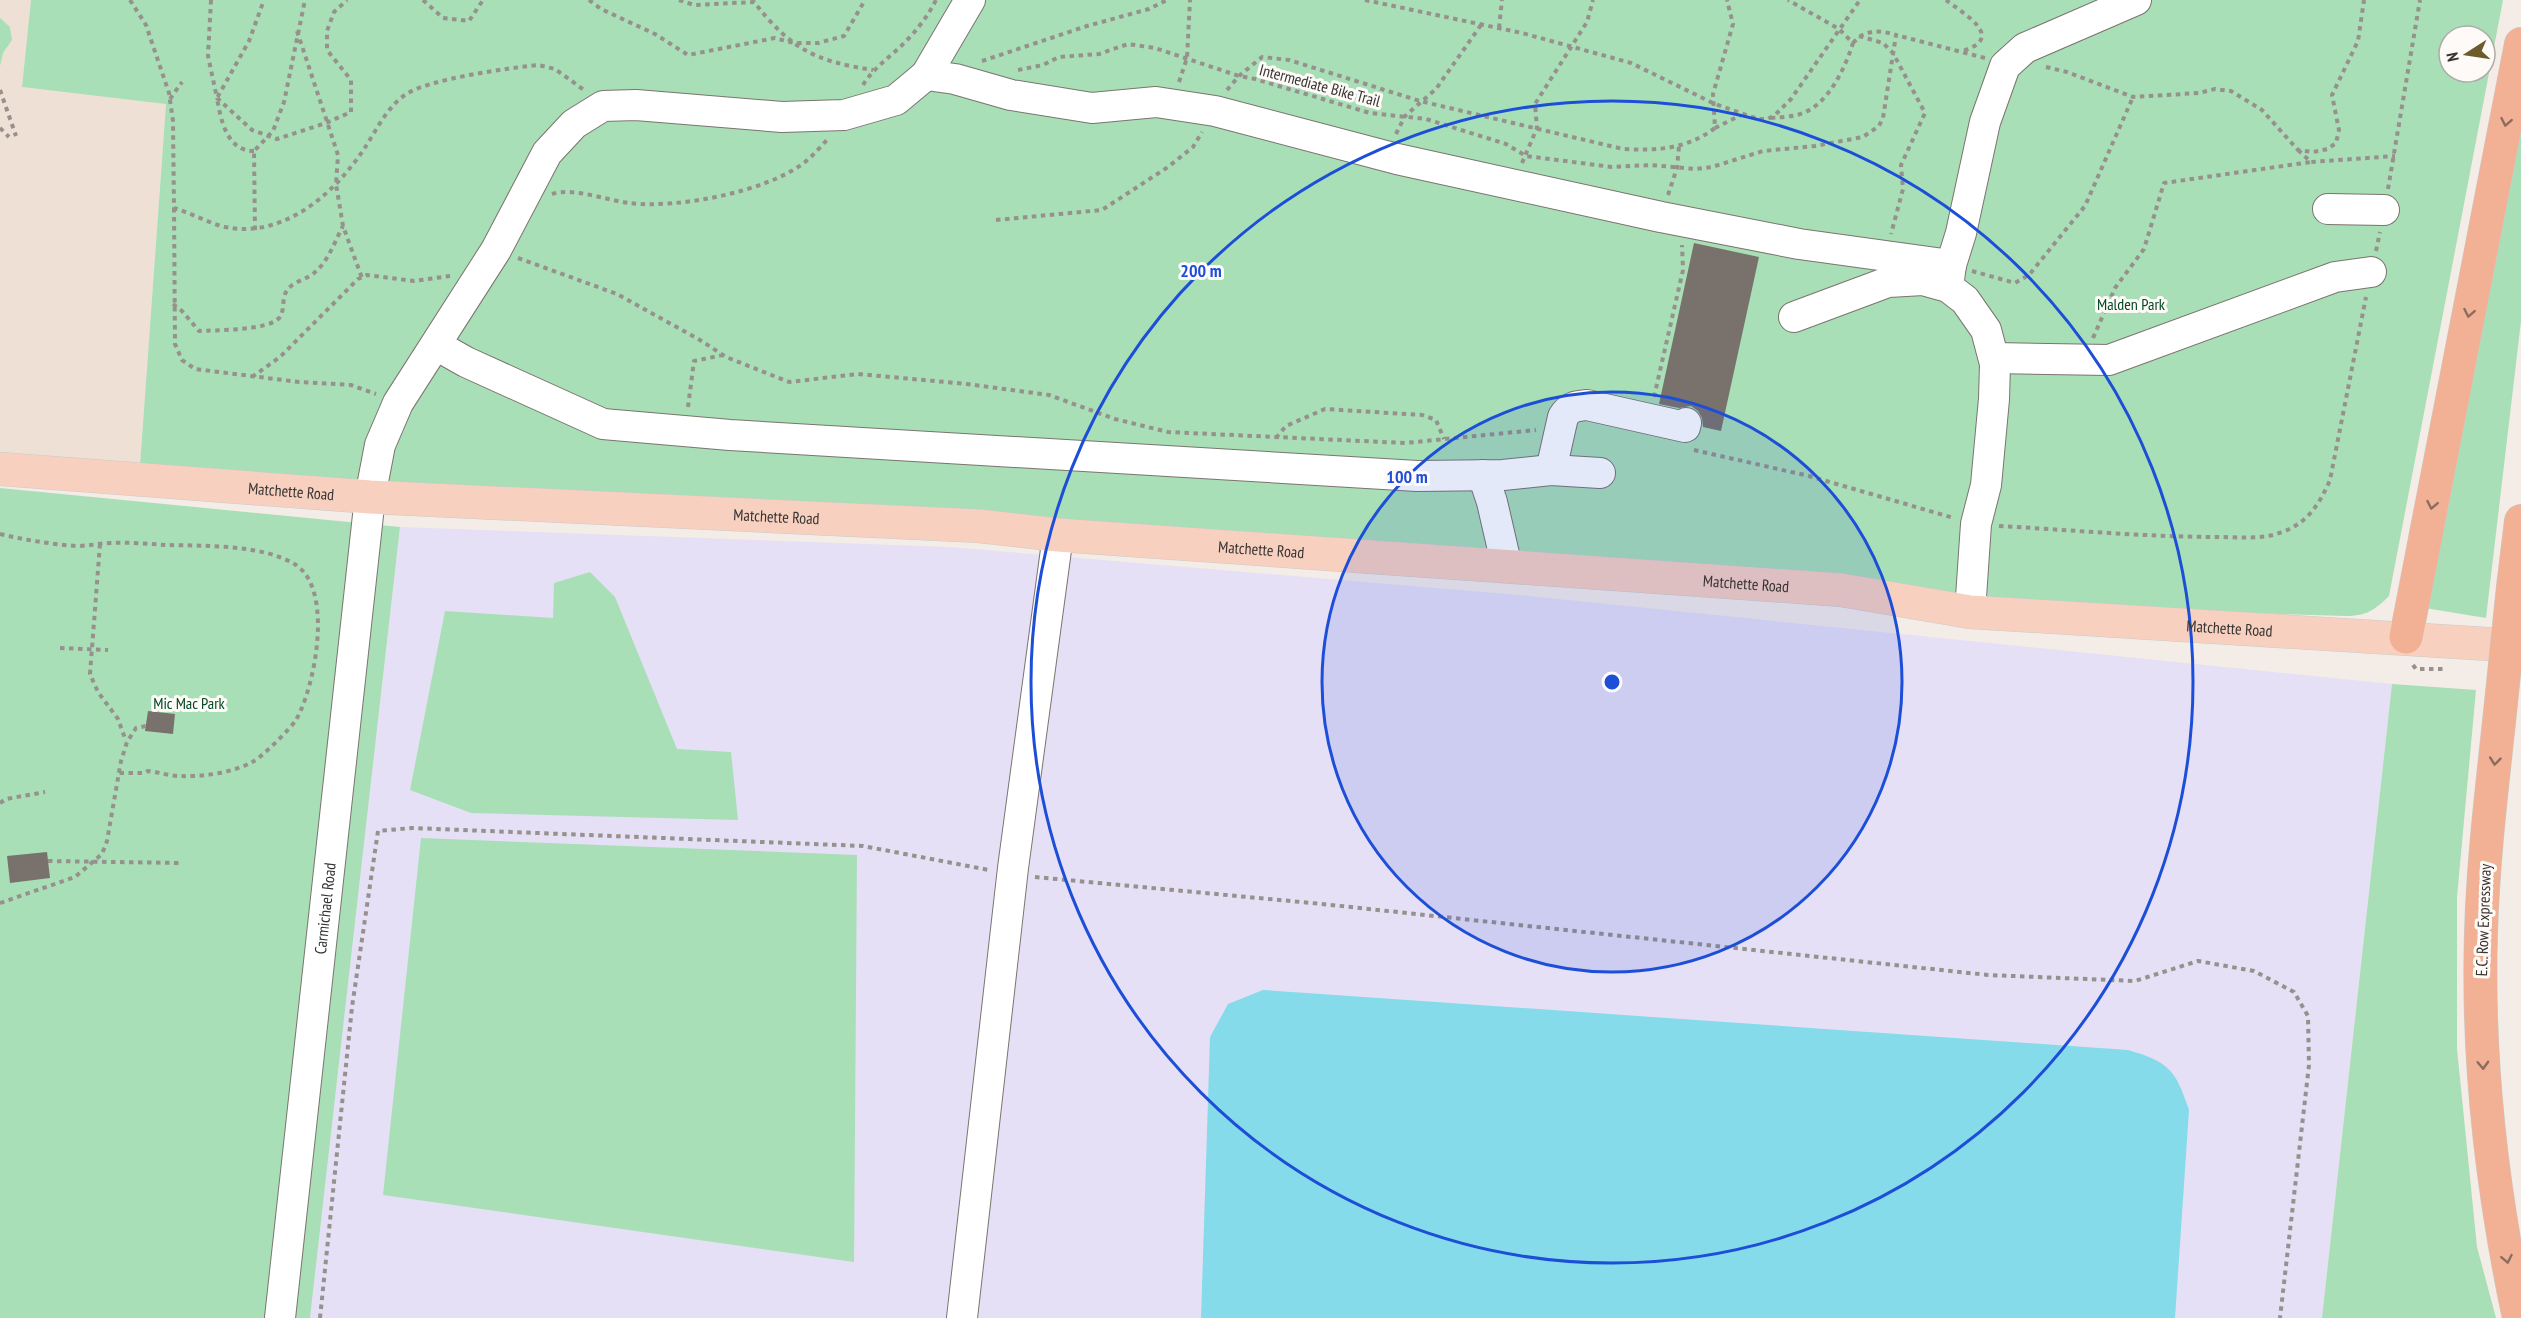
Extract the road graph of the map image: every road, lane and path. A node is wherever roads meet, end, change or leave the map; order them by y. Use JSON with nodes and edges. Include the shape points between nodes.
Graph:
{"nodes":[{"id":1,"x":130,"y":0,"type":"edge"},
{"id":2,"x":211,"y":0,"type":"edge"},
{"id":3,"x":264,"y":0,"type":"edge"},
{"id":4,"x":305,"y":0,"type":"edge"},
{"id":5,"x":347,"y":0,"type":"edge"},
{"id":6,"x":423,"y":0,"type":"edge"},
{"id":7,"x":483,"y":0,"type":"edge"},
{"id":8,"x":590,"y":0,"type":"edge"},
{"id":9,"x":679,"y":0,"type":"edge"},
{"id":10,"x":866,"y":0,"type":"edge"},
{"id":11,"x":936,"y":0,"type":"edge"},
{"id":12,"x":970,"y":0,"type":"edge"},
{"id":13,"x":1167,"y":0,"type":"edge"},
{"id":14,"x":1190,"y":0,"type":"edge"},
{"id":15,"x":1365,"y":0,"type":"edge"},
{"id":16,"x":1502,"y":0,"type":"edge"},
{"id":17,"x":1593,"y":0,"type":"edge"},
{"id":18,"x":1727,"y":0,"type":"edge"},
{"id":19,"x":1788,"y":0,"type":"edge"},
{"id":20,"x":1860,"y":0,"type":"edge"},
{"id":21,"x":1946,"y":0,"type":"edge"},
{"id":22,"x":2136,"y":0,"type":"edge"},
{"id":23,"x":2364,"y":0,"type":"edge"},
{"id":24,"x":754,"y":1,"type":"edge"},
{"id":25,"x":1845,"y":20,"type":"junction"},
{"id":26,"x":1481,"y":25,"type":"junction"},
{"id":27,"x":1499,"y":28,"type":"junction"},
{"id":28,"x":1839,"y":29,"type":"junction"},
{"id":29,"x":297,"y":31,"type":"junction"},
{"id":30,"x":1846,"y":35,"type":"junction"},
{"id":31,"x":1896,"y":35,"type":"junction"},
{"id":32,"x":1859,"y":36,"type":"junction"},
{"id":33,"x":794,"y":43,"type":"junction"},
{"id":34,"x":1852,"y":43,"type":"junction"},
{"id":35,"x":2521,"y":44,"type":"edge"},
{"id":36,"x":1570,"y":46,"type":"junction"},
{"id":37,"x":1962,"y":52,"type":"junction"},
{"id":38,"x":1893,"y":53,"type":"junction"},
{"id":39,"x":1187,"y":58,"type":"junction"},
{"id":40,"x":2008,"y":64,"type":"junction"},
{"id":41,"x":874,"y":70,"type":"junction"},
{"id":42,"x":1010,"y":72,"type":"dead end"},
{"id":43,"x":926,"y":75,"type":"junction"},
{"id":44,"x":1239,"y":76,"type":"junction"},
{"id":45,"x":955,"y":79,"type":"junction"},
{"id":46,"x":182,"y":82,"type":"dead end"},
{"id":47,"x":0,"y":90,"type":"edge"},
{"id":48,"x":2133,"y":97,"type":"junction"},
{"id":49,"x":217,"y":98,"type":"junction"},
{"id":50,"x":170,"y":100,"type":"junction"},
{"id":51,"x":1420,"y":101,"type":"junction"},
{"id":52,"x":1172,"y":104,"type":"junction"},
{"id":53,"x":1715,"y":104,"type":"junction"},
{"id":54,"x":603,"y":106,"type":"junction"},
{"id":55,"x":1215,"y":111,"type":"junction"},
{"id":56,"x":844,"y":115,"type":"junction"},
{"id":57,"x":1742,"y":115,"type":"junction"},
{"id":58,"x":1405,"y":116,"type":"junction"},
{"id":59,"x":1768,"y":119,"type":"junction"},
{"id":60,"x":326,"y":123,"type":"junction"},
{"id":61,"x":0,"y":128,"type":"edge"},
{"id":62,"x":1537,"y":128,"type":"junction"},
{"id":63,"x":1715,"y":128,"type":"junction"},
{"id":64,"x":16,"y":136,"type":"dead end"},
{"id":65,"x":268,"y":136,"type":"junction"},
{"id":66,"x":9,"y":137,"type":"dead end"},
{"id":67,"x":1679,"y":147,"type":"junction"},
{"id":68,"x":2298,"y":150,"type":"junction"},
{"id":69,"x":254,"y":152,"type":"junction"},
{"id":70,"x":1526,"y":156,"type":"junction"},
{"id":71,"x":2395,"y":156,"type":"dead end"},
{"id":72,"x":2311,"y":162,"type":"junction"},
{"id":73,"x":1677,"y":168,"type":"junction"},
{"id":74,"x":336,"y":184,"type":"junction"},
{"id":75,"x":1512,"y":185,"type":"junction"},
{"id":76,"x":548,"y":196,"type":"dead end"},
{"id":77,"x":174,"y":208,"type":"junction"},
{"id":78,"x":2328,"y":209,"type":"dead end"},
{"id":79,"x":2384,"y":210,"type":"dead end"},
{"id":80,"x":1671,"y":219,"type":"junction"},
{"id":81,"x":996,"y":220,"type":"dead end"},
{"id":82,"x":343,"y":226,"type":"junction"},
{"id":83,"x":255,"y":230,"type":"junction"},
{"id":84,"x":524,"y":248,"type":"dead end"},
{"id":85,"x":1888,"y":256,"type":"junction"},
{"id":86,"x":520,"y":258,"type":"dead end"},
{"id":87,"x":2371,"y":272,"type":"dead end"},
{"id":88,"x":452,"y":275,"type":"dead end"},
{"id":89,"x":1950,"y":276,"type":"junction"},
{"id":90,"x":362,"y":278,"type":"junction"},
{"id":91,"x":173,"y":304,"type":"junction"},
{"id":92,"x":1794,"y":317,"type":"dead end"},
{"id":93,"x":436,"y":345,"type":"junction"},
{"id":94,"x":724,"y":355,"type":"dead end"},
{"id":95,"x":1994,"y":358,"type":"junction"},
{"id":96,"x":2074,"y":359,"type":"junction"},
{"id":97,"x":251,"y":377,"type":"junction"},
{"id":98,"x":398,"y":403,"type":"junction"},
{"id":99,"x":1649,"y":418,"type":"junction"},
{"id":100,"x":1686,"y":423,"type":"dead end"},
{"id":101,"x":685,"y":431,"type":"junction"},
{"id":102,"x":1276,"y":438,"type":"dead end"},
{"id":103,"x":1444,"y":439,"type":"dead end"},
{"id":104,"x":0,"y":469,"type":"edge"},
{"id":105,"x":1551,"y":470,"type":"junction"},
{"id":106,"x":1600,"y":473,"type":"dead end"},
{"id":107,"x":1483,"y":475,"type":"junction"},
{"id":108,"x":370,"y":497,"type":"junction"},
{"id":109,"x":2521,"y":521,"type":"edge"},
{"id":110,"x":0,"y":534,"type":"edge"},
{"id":111,"x":1058,"y":535,"type":"junction"},
{"id":112,"x":100,"y":544,"type":"junction"},
{"id":113,"x":1507,"y":567,"type":"junction"},
{"id":114,"x":1970,"y":612,"type":"junction"},
{"id":115,"x":2406,"y":637,"type":"junction"},
{"id":116,"x":2521,"y":646,"type":"edge"},
{"id":117,"x":60,"y":648,"type":"dead end"},
{"id":118,"x":90,"y":650,"type":"junction"},
{"id":119,"x":108,"y":650,"type":"dead end"},
{"id":120,"x":146,"y":726,"type":"dead end"},
{"id":121,"x":127,"y":742,"type":"junction"},
{"id":122,"x":118,"y":773,"type":"junction"},
{"id":123,"x":45,"y":792,"type":"dead end"},
{"id":124,"x":0,"y":803,"type":"edge"},
{"id":125,"x":48,"y":861,"type":"dead end"},
{"id":126,"x":95,"y":861,"type":"junction"},
{"id":127,"x":181,"y":863,"type":"dead end"},
{"id":128,"x":1012,"y":874,"type":"junction"},
{"id":129,"x":0,"y":903,"type":"edge"},
{"id":130,"x":280,"y":1318,"type":"edge"},
{"id":131,"x":320,"y":1318,"type":"edge"},
{"id":132,"x":962,"y":1318,"type":"edge"},
{"id":133,"x":2280,"y":1318,"type":"edge"},
{"id":134,"x":2519,"y":1318,"type":"edge"}],
"edges":[{"from":1,"to":50,"type":"path","via":[[146,25]]},
{"from":2,"to":49,"type":"path","via":[[208,56]]},
{"from":3,"to":49,"type":"path","via":[[249,41]]},
{"from":4,"to":29,"type":"path"},
{"from":5,"to":60,"type":"path","via":[[334,12],[327,31],[327,50],[351,80],[351,112]]},
{"from":6,"to":7,"type":"path","via":[[443,18],[469,21]]},
{"from":8,"to":33,"type":"path","via":[[601,9],[655,33],[688,55],[775,38]]},
{"from":9,"to":24,"type":"path","via":[[694,4]]},
{"from":10,"to":33,"type":"path","via":[[843,36],[818,43]]},
{"from":11,"to":41,"type":"path","via":[[902,46]]},
{"from":12,"to":43,"type":"lane"},
{"from":13,"to":45,"type":"path","via":[[971,64]]},
{"from":14,"to":39,"type":"path"},
{"from":15,"to":26,"type":"path"},
{"from":16,"to":27,"type":"path"},
{"from":17,"to":36,"type":"path","via":[[1587,22]]},
{"from":18,"to":53,"type":"path","via":[[1733,24],[1713,94]]},
{"from":19,"to":28,"type":"path"},
{"from":20,"to":25,"type":"path"},
{"from":21,"to":37,"type":"path","via":[[1982,30],[1976,47]]},
{"from":22,"to":40,"type":"lane","via":[[2025,48]]},
{"from":23,"to":68,"type":"path","via":[[2358,41],[2332,95],[2339,130],[2336,142],[2320,151]]},
{"from":24,"to":33,"type":"path","via":[[775,29]]},
{"from":25,"to":28,"type":"path"},
{"from":25,"to":30,"type":"path"},
{"from":26,"to":27,"type":"path"},
{"from":26,"to":51,"type":"path","via":[[1436,89]]},
{"from":27,"to":36,"type":"path"},
{"from":28,"to":30,"type":"path"},
{"from":28,"to":59,"type":"path","via":[[1791,99]]},
{"from":29,"to":60,"type":"path"},
{"from":29,"to":65,"type":"path","via":[[284,102]]},
{"from":30,"to":34,"type":"path"},
{"from":31,"to":32,"type":"path","via":[[1877,31]]},
{"from":31,"to":37,"type":"path"},
{"from":31,"to":38,"type":"path","name":"Intermediate Bike Trail"},
{"from":32,"to":34,"type":"path"},
{"from":32,"to":38,"type":"path","via":[[1883,43]]},
{"from":33,"to":41,"type":"path","via":[[815,57]]},
{"from":34,"to":59,"type":"path","via":[[1826,98],[1804,113]]},
{"from":35,"to":115,"type":"highway","one_way":true},
{"from":36,"to":53,"type":"path","via":[[1631,63]]},
{"from":36,"to":62,"type":"path","via":[[1535,104]]},
{"from":37,"to":40,"type":"path"},
{"from":38,"to":73,"type":"path","name":"Intermediate Bike Trail","via":[[1883,118],[1879,126],[1863,137],[1762,151],[1712,167]]},
{"from":38,"to":85,"type":"path","via":[[1925,113],[1901,165],[1904,189],[1892,226]]},
{"from":39,"to":42,"type":"path","name":"Intermediate Bike Trail","via":[[1128,44],[1099,54],[1059,57]]},
{"from":39,"to":44,"type":"path","name":"Intermediate Bike Trail"},
{"from":39,"to":52,"type":"path"},
{"from":40,"to":48,"type":"path","via":[[2050,66]]},
{"from":40,"to":89,"type":"lane","via":[[1985,122]]},
{"from":41,"to":56,"type":"path"},
{"from":43,"to":45,"type":"lane"},
{"from":43,"to":56,"type":"lane","via":[[896,100]]},
{"from":44,"to":51,"type":"path","via":[[1262,57],[1288,60]]},
{"from":44,"to":55,"type":"path"},
{"from":44,"to":58,"type":"path","name":"Intermediate Bike Trail","via":[[1370,113]]},
{"from":45,"to":52,"type":"lane","via":[[1011,95],[1092,108]]},
{"from":46,"to":50,"type":"path"},
{"from":47,"to":64,"type":"path"},
{"from":48,"to":68,"type":"path","via":[[2231,91],[2262,110]]},
{"from":48,"to":89,"type":"path","via":[[2085,206],[2029,275],[2015,283]]},
{"from":49,"to":65,"type":"path","via":[[252,130]]},
{"from":49,"to":69,"type":"path","via":[[230,141],[243,151]]},
{"from":50,"to":77,"type":"path"},
{"from":51,"to":58,"type":"path"},
{"from":51,"to":62,"type":"path"},
{"from":52,"to":55,"type":"lane"},
{"from":53,"to":57,"type":"path"},
{"from":53,"to":63,"type":"path"},
{"from":54,"to":56,"type":"lane","via":[[636,105],[782,117]]},
{"from":54,"to":74,"type":"path","via":[[555,69],[538,65],[422,86],[404,95],[387,114]]},
{"from":54,"to":93,"type":"lane","name":"Carmichael Road","via":[[574,124],[548,153],[496,250]]},
{"from":55,"to":75,"type":"lane"},
{"from":55,"to":81,"type":"path","via":[[1193,147],[1102,210]]},
{"from":56,"to":76,"type":"path","via":[[832,135],[804,163],[756,188],[685,201],[631,203],[563,192]]},
{"from":57,"to":59,"type":"path"},
{"from":57,"to":63,"type":"path"},
{"from":58,"to":70,"type":"path","name":"Intermediate Bike Trail","via":[[1506,144]]},
{"from":60,"to":65,"type":"path","via":[[277,139]]},
{"from":60,"to":74,"type":"path","via":[[338,155]]},
{"from":61,"to":66,"type":"path"},
{"from":62,"to":67,"type":"path","via":[[1623,149]]},
{"from":62,"to":70,"type":"path"},
{"from":63,"to":67,"type":"path"},
{"from":65,"to":69,"type":"path"},
{"from":67,"to":73,"type":"path"},
{"from":68,"to":72,"type":"path"},
{"from":69,"to":83,"type":"path"},
{"from":70,"to":73,"type":"path","name":"Intermediate Bike Trail","via":[[1612,167]]},
{"from":70,"to":75,"type":"path"},
{"from":71,"to":72,"type":"path"},
{"from":72,"to":96,"type":"path","via":[[2163,183],[2144,249],[2115,288],[2092,339]]},
{"from":73,"to":80,"type":"path"},
{"from":74,"to":82,"type":"path"},
{"from":74,"to":83,"type":"path","via":[[313,205],[282,223]]},
{"from":75,"to":80,"type":"lane"},
{"from":77,"to":83,"type":"path","via":[[223,226]]},
{"from":77,"to":91,"type":"path"},
{"from":78,"to":79,"type":"lane"},
{"from":80,"to":85,"type":"lane","via":[[1799,244]]},
{"from":80,"to":99,"type":"path","via":[[1683,270]]},
{"from":82,"to":90,"type":"path"},
{"from":82,"to":91,"type":"path","via":[[314,273],[290,287],[283,296],[283,311],[270,324],[199,331]]},
{"from":84,"to":86,"type":"path"},
{"from":85,"to":89,"type":"lane"},
{"from":87,"to":96,"type":"lane","via":[[2335,277],[2109,360]]},
{"from":88,"to":90,"type":"path","via":[[414,280],[379,275]]},
{"from":89,"to":92,"type":"lane","via":[[1888,282]]},
{"from":89,"to":95,"type":"lane","via":[[1986,330]]},
{"from":90,"to":97,"type":"path","via":[[280,357]]},
{"from":91,"to":97,"type":"path","via":[[175,344],[182,360],[195,369]]},
{"from":93,"to":98,"type":"lane","name":"Carmichael Road"},
{"from":93,"to":101,"type":"lane","via":[[603,424]]},
{"from":94,"to":101,"type":"path","via":[[694,361]]},
{"from":95,"to":96,"type":"lane"},
{"from":95,"to":114,"type":"lane","via":[[1986,485],[1976,524]]},
{"from":97,"to":98,"type":"path","via":[[351,385]]},
{"from":98,"to":108,"type":"lane","name":"Carmichael Road","via":[[380,445]]},
{"from":99,"to":100,"type":"lane","via":[[1685,426]]},
{"from":99,"to":105,"type":"lane","via":[[1587,405],[1574,406],[1563,417]]},
{"from":101,"to":107,"type":"lane","via":[[1417,476]]},
{"from":102,"to":103,"type":"path","via":[[1286,426],[1325,409],[1422,415],[1436,420]]},
{"from":104,"to":108,"type":"main road","name":"Matchette Road"},
{"from":105,"to":106,"type":"lane"},
{"from":105,"to":107,"type":"lane"},
{"from":107,"to":113,"type":"lane"},
{"from":108,"to":111,"type":"main road","name":"Matchette Road","via":[[979,526]]},
{"from":108,"to":130,"type":"lane","name":"Carmichael Road"},
{"from":109,"to":134,"type":"highway","name":"E.C. Row Expressway","one_way":true,"bridge":true,"via":[[2485,856],[2481,935],[2484,1082],[2490,1155]]},
{"from":110,"to":112,"type":"path","via":[[76,546]]},
{"from":111,"to":113,"type":"main road","name":"Matchette Road"},
{"from":111,"to":128,"type":"lane"},
{"from":112,"to":118,"type":"path"},
{"from":112,"to":122,"type":"path","via":[[239,548],[294,564],[305,574],[312,589],[317,626],[315,666],[297,718],[260,758],[198,776],[148,771]]},
{"from":113,"to":114,"type":"main road","name":"Matchette Road","via":[[1841,590]]},
{"from":114,"to":115,"type":"main road","name":"Matchette Road"},
{"from":115,"to":116,"type":"main road","name":"Matchette Road"},
{"from":117,"to":118,"type":"path"},
{"from":118,"to":119,"type":"path"},
{"from":118,"to":121,"type":"path","via":[[90,674],[118,719]]},
{"from":120,"to":121,"type":"path","via":[[136,728]]},
{"from":121,"to":122,"type":"path"},
{"from":122,"to":126,"type":"path","via":[[107,841]]},
{"from":123,"to":124,"type":"path"},
{"from":125,"to":126,"type":"path"},
{"from":126,"to":127,"type":"path"},
{"from":126,"to":129,"type":"path","via":[[75,877]]},
{"from":128,"to":131,"type":"path","via":[[863,846],[412,828],[378,831],[352,1007]]},
{"from":128,"to":132,"type":"lane"},
{"from":128,"to":133,"type":"path","via":[[1988,975],[2135,981],[2198,962],[2254,971],[2294,992],[2308,1016],[2309,1065]]}]}
